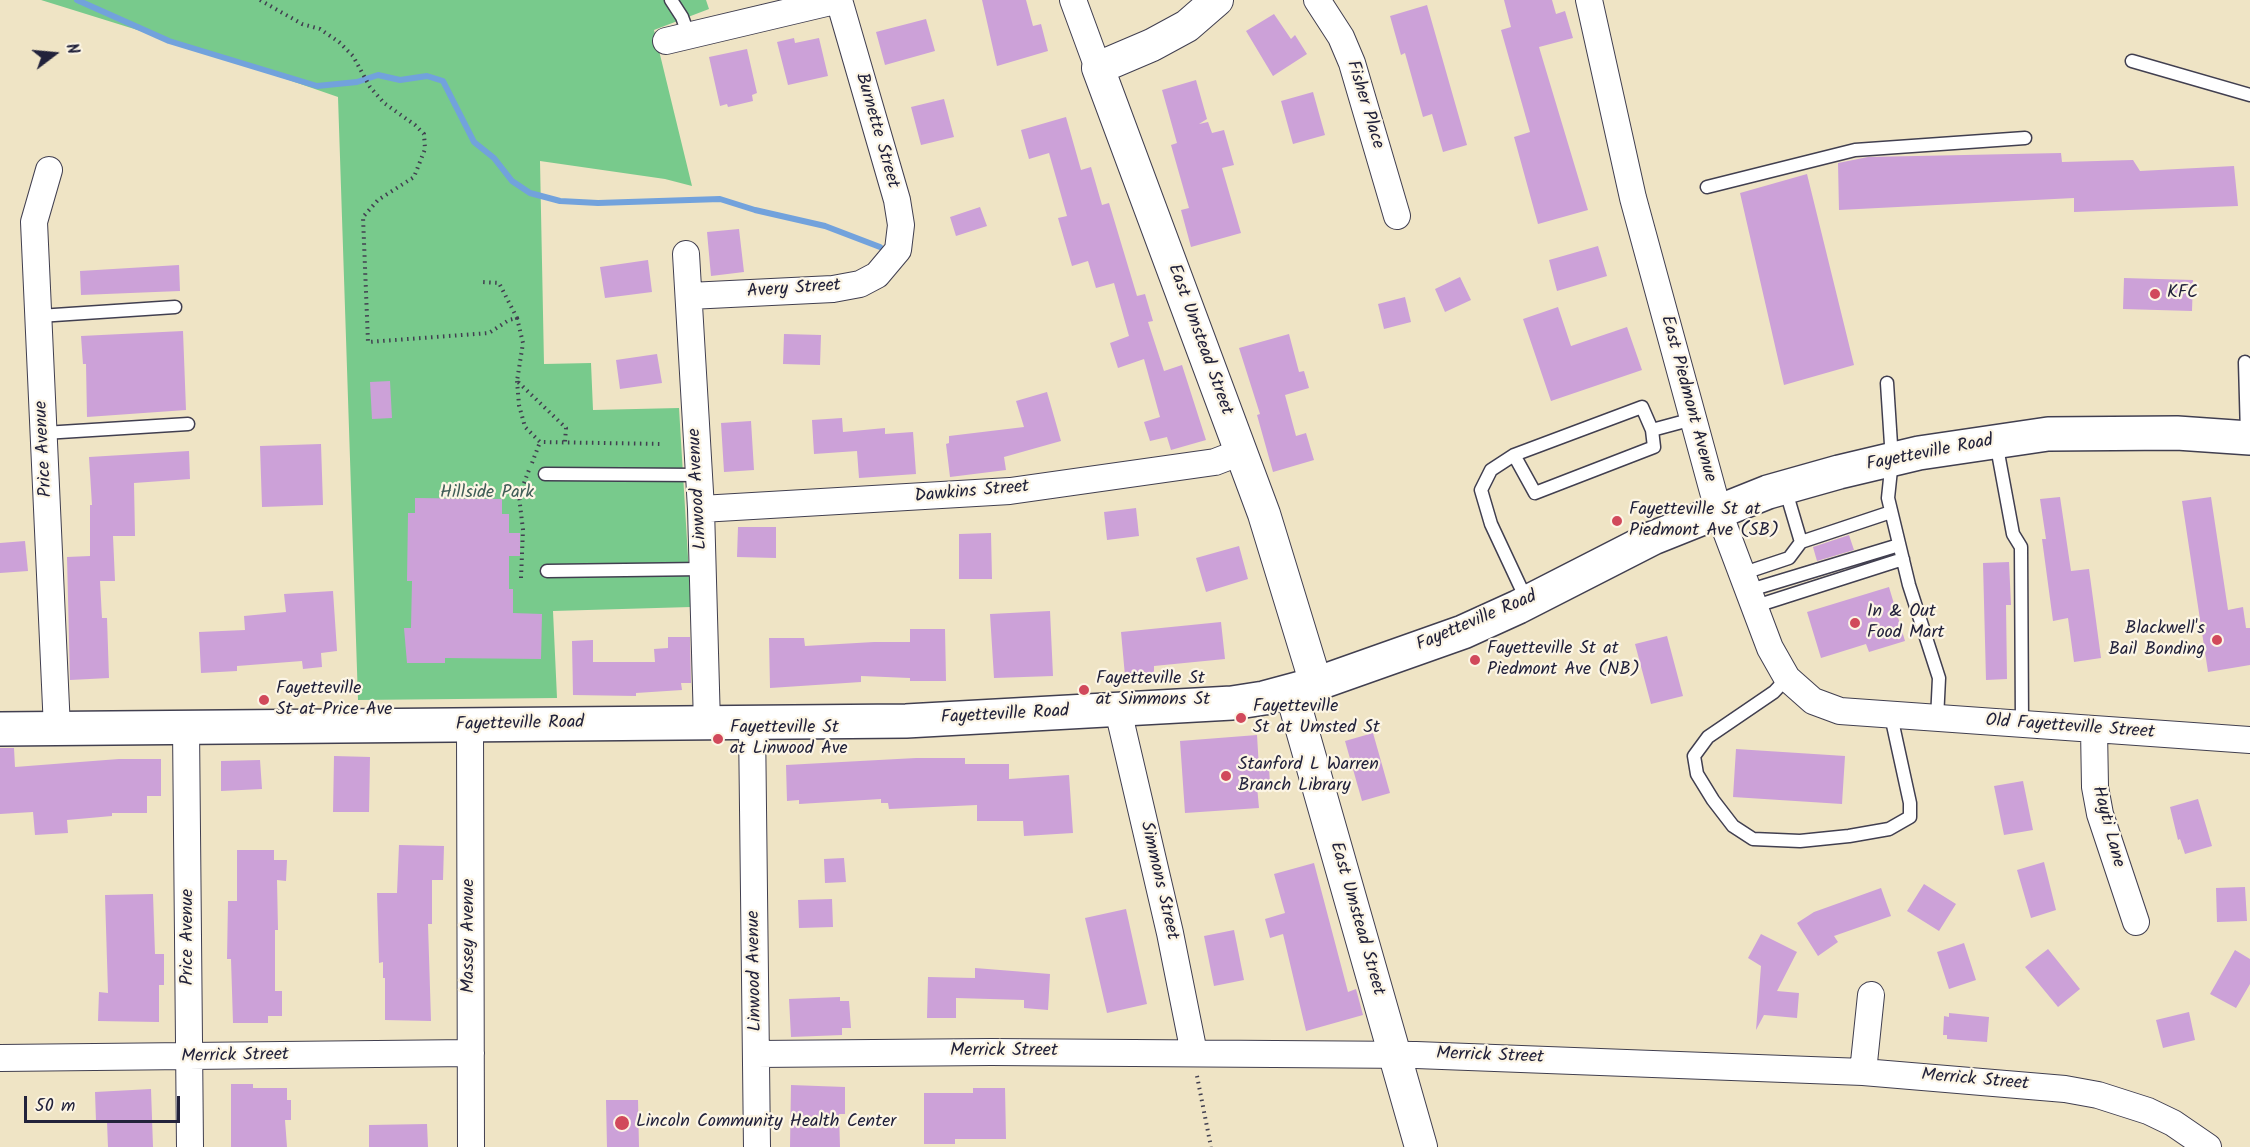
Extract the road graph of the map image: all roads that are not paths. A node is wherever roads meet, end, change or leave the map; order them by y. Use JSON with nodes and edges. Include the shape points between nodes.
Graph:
{"nodes":[{"id":1,"x":671,"y":0,"type":"edge"},
{"id":2,"x":839,"y":0,"type":"edge"},
{"id":3,"x":1073,"y":0,"type":"edge"},
{"id":4,"x":1217,"y":0,"type":"edge"},
{"id":5,"x":1317,"y":0,"type":"edge"},
{"id":6,"x":1590,"y":0,"type":"edge"},
{"id":7,"x":677,"y":38,"type":"joint"},
{"id":8,"x":2132,"y":61,"type":"dead end"},
{"id":9,"x":1098,"y":68,"type":"junction"},
{"id":10,"x":2250,"y":95,"type":"edge"},
{"id":11,"x":2025,"y":138,"type":"dead end"},
{"id":12,"x":49,"y":170,"type":"dead end"},
{"id":13,"x":1707,"y":187,"type":"dead end"},
{"id":14,"x":1397,"y":216,"type":"dead end"},
{"id":15,"x":686,"y":254,"type":"dead end"},
{"id":16,"x":891,"y":260,"type":"joint"},
{"id":17,"x":689,"y":296,"type":"junction"},
{"id":18,"x":175,"y":307,"type":"dead end"},
{"id":19,"x":39,"y":316,"type":"junction"},
{"id":20,"x":2245,"y":362,"type":"dead end"},
{"id":21,"x":1887,"y":383,"type":"dead end"},
{"id":22,"x":1693,"y":419,"type":"junction"},
{"id":23,"x":188,"y":424,"type":"dead end"},
{"id":24,"x":1653,"y":430,"type":"junction"},
{"id":25,"x":44,"y":433,"type":"junction"},
{"id":26,"x":1995,"y":441,"type":"junction"},
{"id":27,"x":2249,"y":441,"type":"edge"},
{"id":28,"x":1240,"y":452,"type":"junction"},
{"id":29,"x":1514,"y":455,"type":"junction"},
{"id":30,"x":1892,"y":460,"type":"junction"},
{"id":31,"x":545,"y":474,"type":"dead end"},
{"id":32,"x":699,"y":474,"type":"junction"},
{"id":33,"x":1785,"y":487,"type":"junction"},
{"id":34,"x":701,"y":509,"type":"junction"},
{"id":35,"x":1718,"y":510,"type":"junction"},
{"id":36,"x":1891,"y":512,"type":"junction"},
{"id":37,"x":1801,"y":542,"type":"junction"},
{"id":38,"x":1899,"y":545,"type":"junction"},
{"id":39,"x":1789,"y":558,"type":"junction"},
{"id":40,"x":1903,"y":559,"type":"junction"},
{"id":41,"x":703,"y":569,"type":"junction"},
{"id":42,"x":547,"y":571,"type":"dead end"},
{"id":43,"x":1794,"y":578,"type":"junction"},
{"id":44,"x":1747,"y":591,"type":"junction"},
{"id":45,"x":1528,"y":602,"type":"junction"},
{"id":46,"x":1787,"y":678,"type":"junction"},
{"id":47,"x":1304,"y":687,"type":"junction"},
{"id":48,"x":1118,"y":710,"type":"junction"},
{"id":49,"x":1891,"y":716,"type":"junction"},
{"id":50,"x":1937,"y":719,"type":"junction"},
{"id":51,"x":752,"y":723,"type":"junction"},
{"id":52,"x":707,"y":724,"type":"junction"},
{"id":53,"x":2022,"y":724,"type":"junction"},
{"id":54,"x":470,"y":726,"type":"junction"},
{"id":55,"x":186,"y":727,"type":"junction"},
{"id":56,"x":0,"y":729,"type":"edge"},
{"id":57,"x":57,"y":729,"type":"junction"},
{"id":58,"x":2094,"y":729,"type":"junction"},
{"id":59,"x":2250,"y":740,"type":"edge"},
{"id":60,"x":2136,"y":922,"type":"dead end"},
{"id":61,"x":1870,"y":995,"type":"dead end"},
{"id":62,"x":471,"y":1053,"type":"junction"},
{"id":63,"x":757,"y":1054,"type":"junction"},
{"id":64,"x":1395,"y":1055,"type":"junction"},
{"id":65,"x":0,"y":1058,"type":"edge"},
{"id":66,"x":189,"y":1058,"type":"junction"},
{"id":67,"x":1195,"y":1063,"type":"junction"},
{"id":68,"x":1863,"y":1072,"type":"junction"},
{"id":69,"x":190,"y":1147,"type":"edge"},
{"id":70,"x":471,"y":1147,"type":"edge"},
{"id":71,"x":757,"y":1147,"type":"edge"},
{"id":72,"x":1421,"y":1147,"type":"edge"},
{"id":73,"x":2208,"y":1147,"type":"edge"}],
"edges":[{"from":1,"to":7,"type":"lane","via":[[682,17]]},
{"from":2,"to":7,"type":"street"},
{"from":2,"to":16,"type":"street","name":"Burnette Street","via":[[897,200],[902,225],[900,242]]},
{"from":3,"to":9,"type":"street","name":"East Umstead Street"},
{"from":4,"to":9,"type":"street","via":[[1187,26]]},
{"from":5,"to":14,"type":"street","name":"Fisher Place","via":[[1341,37],[1352,63]]},
{"from":6,"to":22,"type":"street","name":"East Piedmont Avenue","via":[[1634,198]]},
{"from":8,"to":10,"type":"lane"},
{"from":9,"to":28,"type":"street","name":"East Umstead Street"},
{"from":11,"to":13,"type":"lane","via":[[1855,150]]},
{"from":12,"to":19,"type":"street","name":"Price Avenue","via":[[34,222]]},
{"from":15,"to":17,"type":"street","name":"Linwood Avenue"},
{"from":16,"to":17,"type":"street","name":"Avery Street","via":[[860,284],[833,289]]},
{"from":17,"to":32,"type":"street","name":"Linwood Avenue"},
{"from":18,"to":19,"type":"lane"},
{"from":19,"to":25,"type":"street","name":"Price Avenue"},
{"from":20,"to":27,"type":"lane"},
{"from":21,"to":30,"type":"lane"},
{"from":22,"to":24,"type":"lane"},
{"from":22,"to":35,"type":"street","name":"East Piedmont Avenue"},
{"from":23,"to":25,"type":"lane"},
{"from":24,"to":29,"type":"lane","via":[[1642,407]]},
{"from":24,"to":29,"type":"lane","via":[[1654,447],[1535,493]]},
{"from":25,"to":57,"type":"street","name":"Price Avenue"},
{"from":26,"to":27,"type":"main road","name":"Fayetteville Road","via":[[2075,433]]},
{"from":26,"to":30,"type":"main road","name":"Fayetteville Road"},
{"from":26,"to":53,"type":"lane","via":[[2013,534],[2021,547]]},
{"from":28,"to":34,"type":"street","name":"Dawkins Street","via":[[1215,462],[1010,491]]},
{"from":28,"to":47,"type":"street","name":"East Umstead Street","via":[[1283,572]]},
{"from":29,"to":45,"type":"lane","via":[[1491,470],[1481,490],[1491,524]]},
{"from":30,"to":33,"type":"main road","name":"Fayetteville Road"},
{"from":30,"to":36,"type":"lane","via":[[1888,498]]},
{"from":31,"to":32,"type":"lane"},
{"from":32,"to":34,"type":"street","name":"Linwood Avenue"},
{"from":33,"to":35,"type":"main road","name":"Fayetteville Road"},
{"from":33,"to":37,"type":"lane"},
{"from":34,"to":41,"type":"street","name":"Linwood Avenue"},
{"from":35,"to":44,"type":"street","name":"East Piedmont Avenue"},
{"from":35,"to":45,"type":"main road","name":"Fayetteville Road","via":[[1653,538]]},
{"from":36,"to":37,"type":"lane"},
{"from":36,"to":38,"type":"lane"},
{"from":37,"to":39,"type":"lane"},
{"from":38,"to":40,"type":"lane"},
{"from":38,"to":43,"type":"lane"},
{"from":39,"to":43,"type":"lane"},
{"from":39,"to":44,"type":"lane"},
{"from":40,"to":44,"type":"lane"},
{"from":40,"to":50,"type":"lane","via":[[1939,678]]},
{"from":41,"to":42,"type":"lane"},
{"from":41,"to":52,"type":"street","name":"Linwood Avenue"},
{"from":43,"to":44,"type":"lane"},
{"from":44,"to":46,"type":"street","name":"East Piedmont Avenue"},
{"from":45,"to":47,"type":"main road","name":"Fayetteville Road","via":[[1463,632]]},
{"from":46,"to":49,"type":"street","name":"East Piedmont Avenue","via":[[1813,701],[1840,711]]},
{"from":46,"to":49,"type":"lane","via":[[1774,692],[1708,737],[1694,756],[1697,774],[1713,800],[1733,826],[1753,839],[1800,841],[1848,836],[1888,829],[1910,817]]},
{"from":47,"to":48,"type":"main road","name":"Fayetteville Road","via":[[1232,703]]},
{"from":47,"to":64,"type":"street","name":"East Umstead Street"},
{"from":48,"to":51,"type":"main road","name":"Fayetteville Road","via":[[906,721]]},
{"from":48,"to":67,"type":"street","name":"Simmons Street","via":[[1170,933]]},
{"from":49,"to":50,"type":"street","name":"Old Fayetteville Street"},
{"from":50,"to":53,"type":"street","name":"Old Fayetteville Street"},
{"from":51,"to":52,"type":"main road","name":"Fayetteville Road"},
{"from":51,"to":63,"type":"street","name":"Linwood Avenue"},
{"from":52,"to":54,"type":"main road","name":"Fayetteville Road"},
{"from":53,"to":58,"type":"street","name":"Old Fayetteville Street"},
{"from":54,"to":55,"type":"main road","name":"Fayetteville Road"},
{"from":54,"to":62,"type":"street","name":"Massey Avenue"},
{"from":55,"to":57,"type":"main road","name":"Fayetteville Road"},
{"from":55,"to":66,"type":"street","name":"Price Avenue"},
{"from":56,"to":57,"type":"main road","name":"Fayetteville Road"},
{"from":58,"to":59,"type":"street","name":"Old Fayetteville Street"},
{"from":58,"to":60,"type":"street","name":"Hayti Lane","via":[[2095,787],[2100,814]]},
{"from":61,"to":68,"type":"street"},
{"from":62,"to":66,"type":"street","name":"Merrick Street"},
{"from":62,"to":70,"type":"street","name":"Massey Avenue"},
{"from":63,"to":67,"type":"street","name":"Merrick Street"},
{"from":63,"to":71,"type":"street","name":"Linwood Avenue"},
{"from":64,"to":67,"type":"street","name":"Merrick Street"},
{"from":64,"to":68,"type":"street","name":"Merrick Street"},
{"from":64,"to":72,"type":"street","name":"East Umstead Street"},
{"from":65,"to":66,"type":"street","name":"Merrick Street"},
{"from":66,"to":69,"type":"street","name":"Price Avenue"},
{"from":68,"to":73,"type":"street","name":"Merrick Street","via":[[2097,1095],[2165,1119]]}]}
